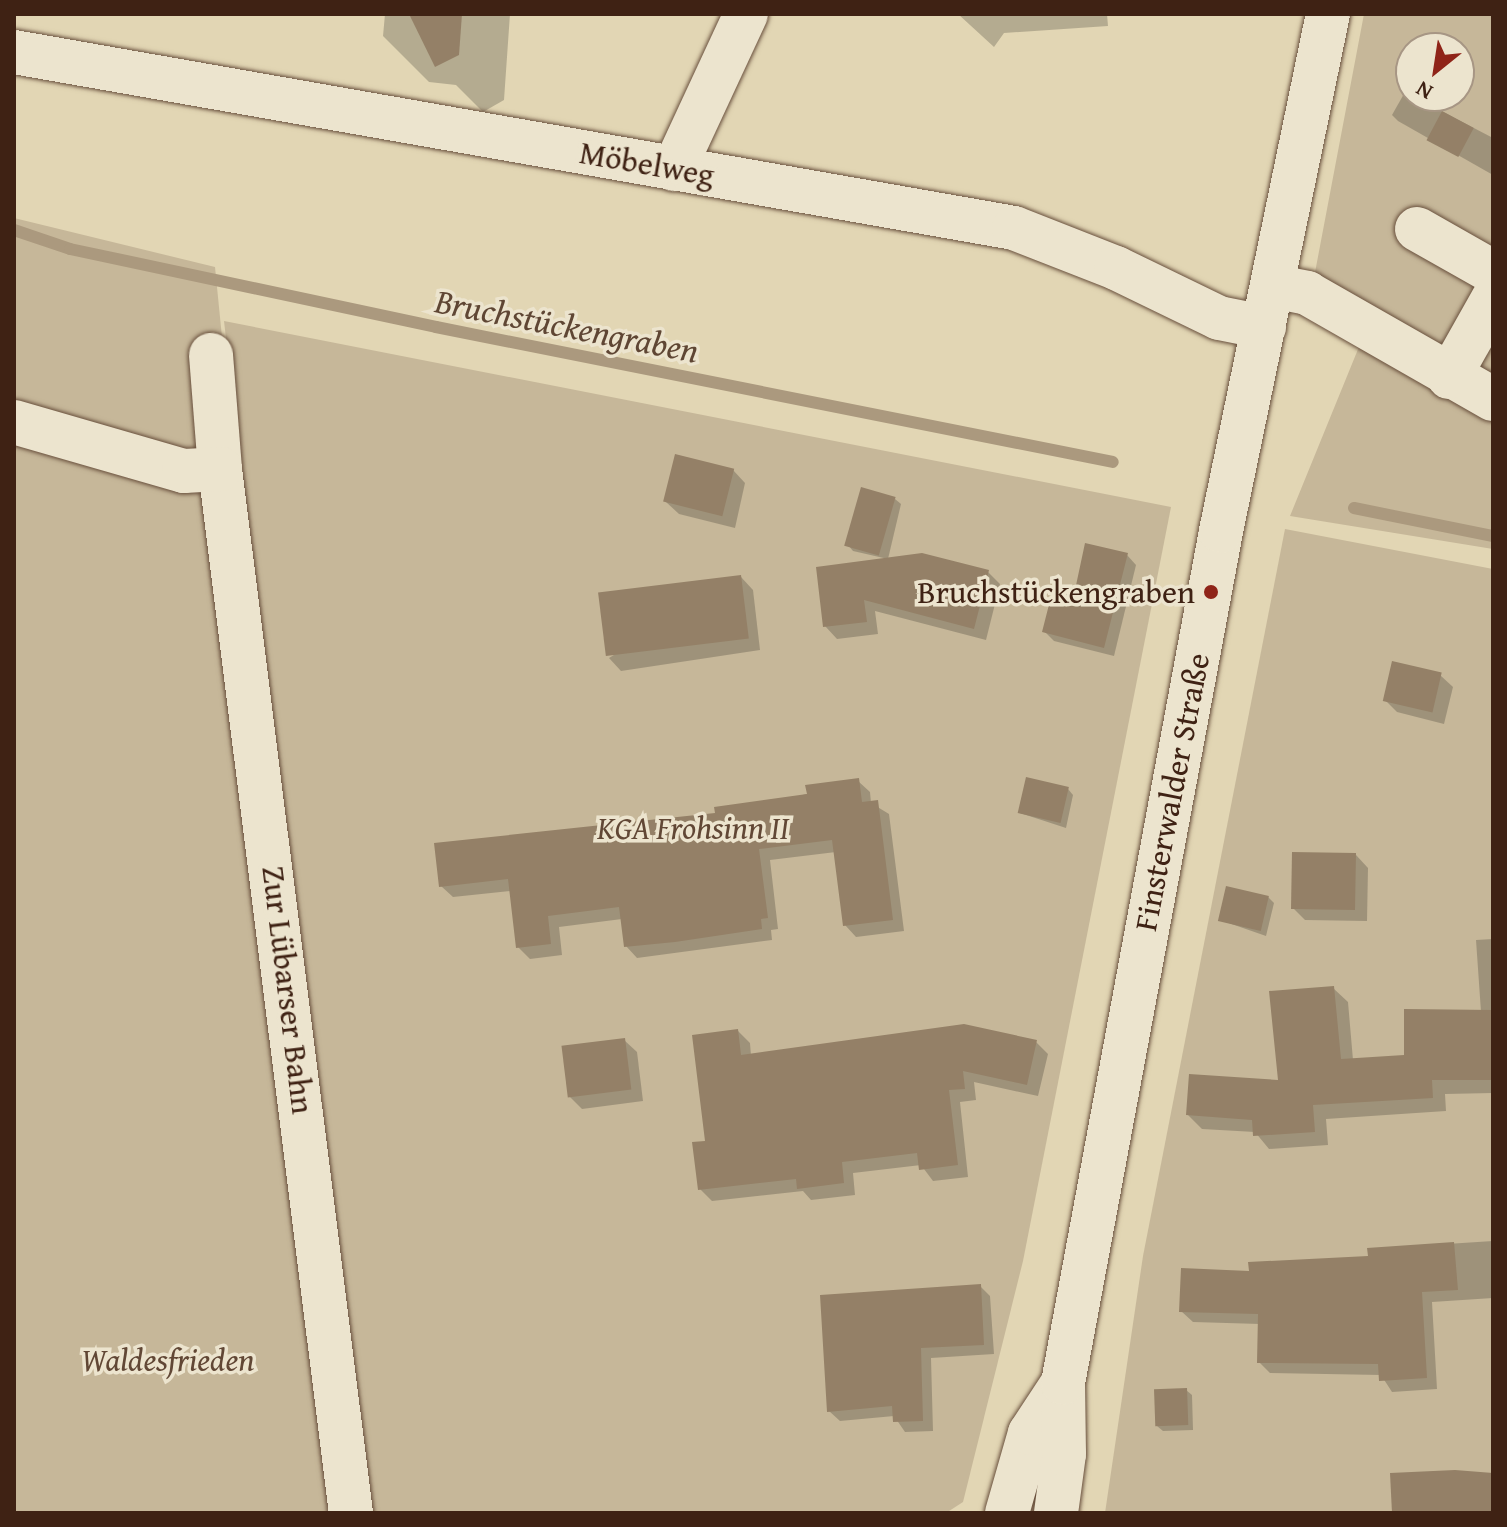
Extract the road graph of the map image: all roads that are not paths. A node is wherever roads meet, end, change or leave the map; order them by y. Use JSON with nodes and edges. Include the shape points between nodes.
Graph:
{"nodes":[{"id":1,"x":746,"y":14,"type":"edge"},
{"id":2,"x":1328,"y":14,"type":"edge"},
{"id":3,"x":14,"y":52,"type":"edge"},
{"id":4,"x":674,"y":169,"type":"junction"},
{"id":5,"x":1417,"y":229,"type":"dead end"},
{"id":6,"x":1493,"y":272,"type":"edge"},
{"id":7,"x":1493,"y":299,"type":"edge"},
{"id":8,"x":1268,"y":306,"type":"junction"},
{"id":9,"x":211,"y":355,"type":"dead end"},
{"id":10,"x":1449,"y":377,"type":"junction"},
{"id":11,"x":1493,"y":399,"type":"edge"},
{"id":12,"x":14,"y":422,"type":"edge"},
{"id":13,"x":220,"y":469,"type":"junction"},
{"id":14,"x":1063,"y":1383,"type":"junction"},
{"id":15,"x":351,"y":1513,"type":"edge"},
{"id":16,"x":1007,"y":1513,"type":"edge"},
{"id":17,"x":1056,"y":1513,"type":"edge"}],
"edges":[{"from":1,"to":4,"type":"street"},
{"from":2,"to":8,"type":"street","name":"Finsterwalder Straße"},
{"from":3,"to":4,"type":"street","name":"Möbelweg"},
{"from":4,"to":8,"type":"street","name":"Möbelweg","via":[[1014,228],[1116,268],[1219,318]]},
{"from":5,"to":6,"type":"street"},
{"from":7,"to":10,"type":"street"},
{"from":8,"to":10,"type":"street","name":"Möbelweg","via":[[1307,293]]},
{"from":8,"to":14,"type":"street","name":"Finsterwalder Straße","via":[[1221,531]]},
{"from":9,"to":13,"type":"street","name":"Zur Lübarser Bahn"},
{"from":10,"to":11,"type":"street","name":"Möbelweg"},
{"from":12,"to":13,"type":"street","via":[[158,466]]},
{"from":13,"to":15,"type":"street","name":"Zur Lübarser Bahn"},
{"from":14,"to":16,"type":"street","name":"Finsterwalder Straße","via":[[1030,1433]]},
{"from":14,"to":17,"type":"street","name":"Finsterwalder Straße","via":[[1064,1454]]}]}
